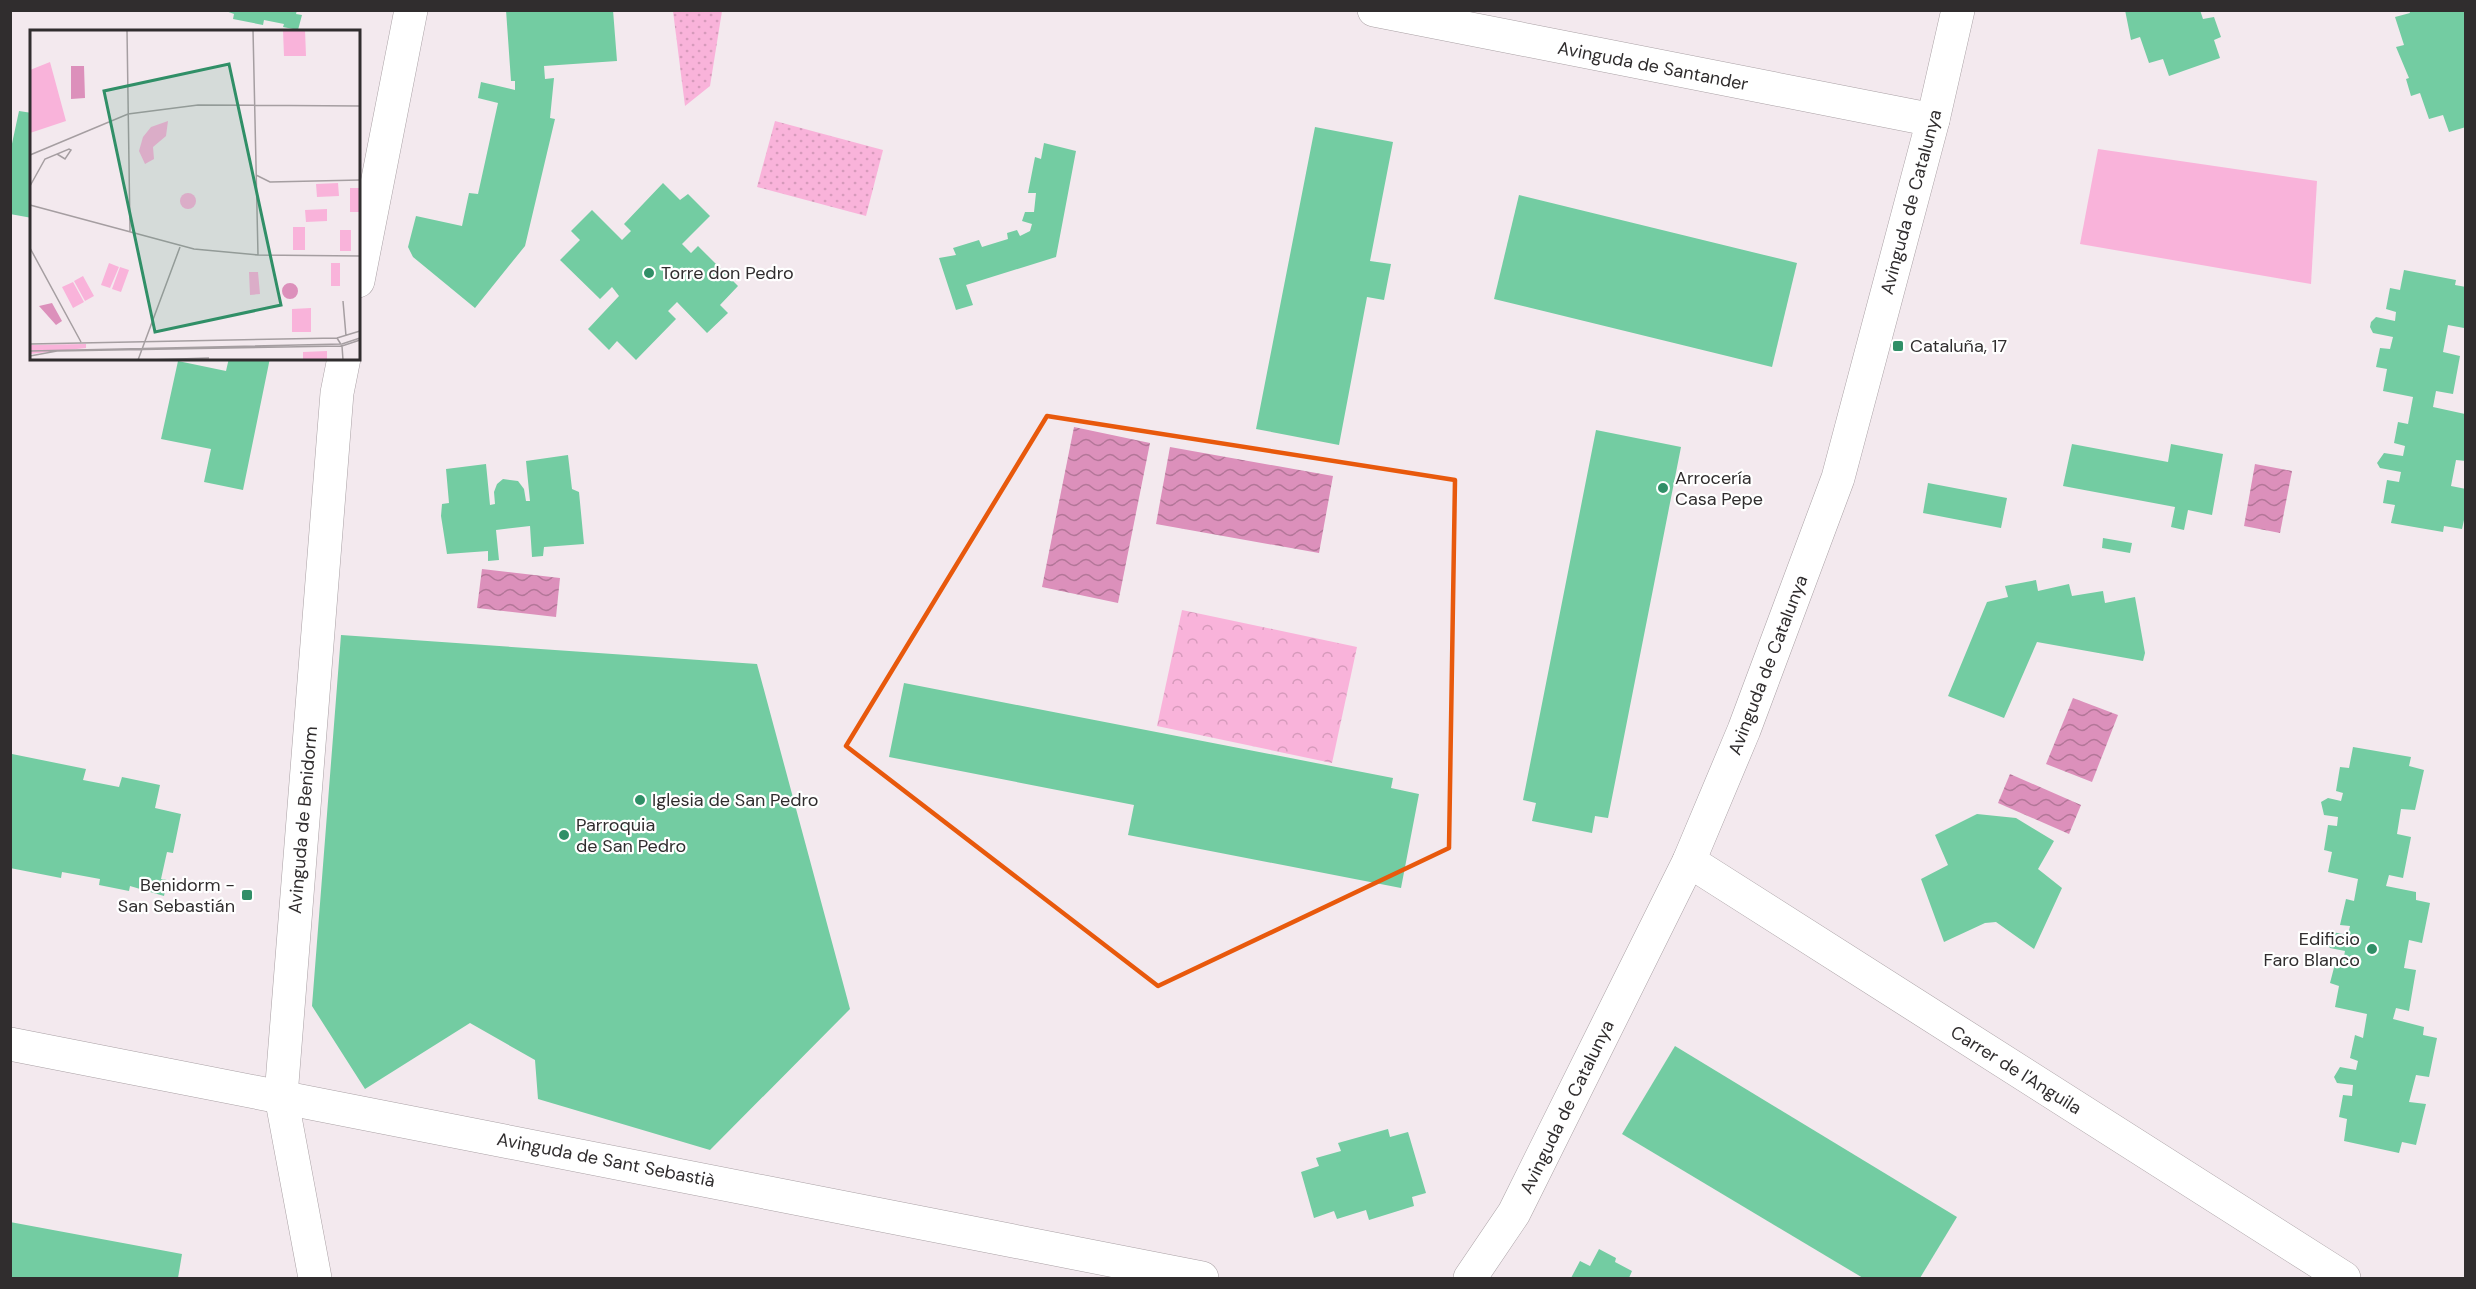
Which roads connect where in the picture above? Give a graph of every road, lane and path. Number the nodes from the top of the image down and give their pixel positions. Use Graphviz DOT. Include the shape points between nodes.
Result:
graph roads {
  1 [pos="411,10"];
  2 [pos="1374,10"];
  3 [pos="1958,10"];
  4 [pos="1933,120"];
  5 [pos="360,271"];
  6 [pos="344,360"];
  7 [pos="1689,861"];
  8 [pos="10,1044"];
  9 [pos="281,1096"];
  10 [pos="315,1278"];
  11 [pos="1202,1278"];
  12 [pos="1470,1278"];
  13 [pos="2344,1278"];
  1 -- 5 [label="street"];
  2 -- 4 [label="street, Avinguda de Santander"];
  3 -- 4 [label="street, Avinguda de Catalunya"];
  4 -- 7 [label="street, Avinguda de Catalunya" via="1839,478 1744,730"];
  6 -- 9 [label="street, Avinguda de Benidorm" via="337,393"];
  7 -- 12 [label="street, Avinguda de Catalunya" via="1514,1213"];
  7 -- 13 [label="street, Carrer de l'Anguila"];
  8 -- 9 [label="street, Avinguda de Sant Sebastià"];
  9 -- 10 [label="street, Avinguda de Benidorm"];
  9 -- 11 [label="street, Avinguda de Sant Sebastià"];
}
